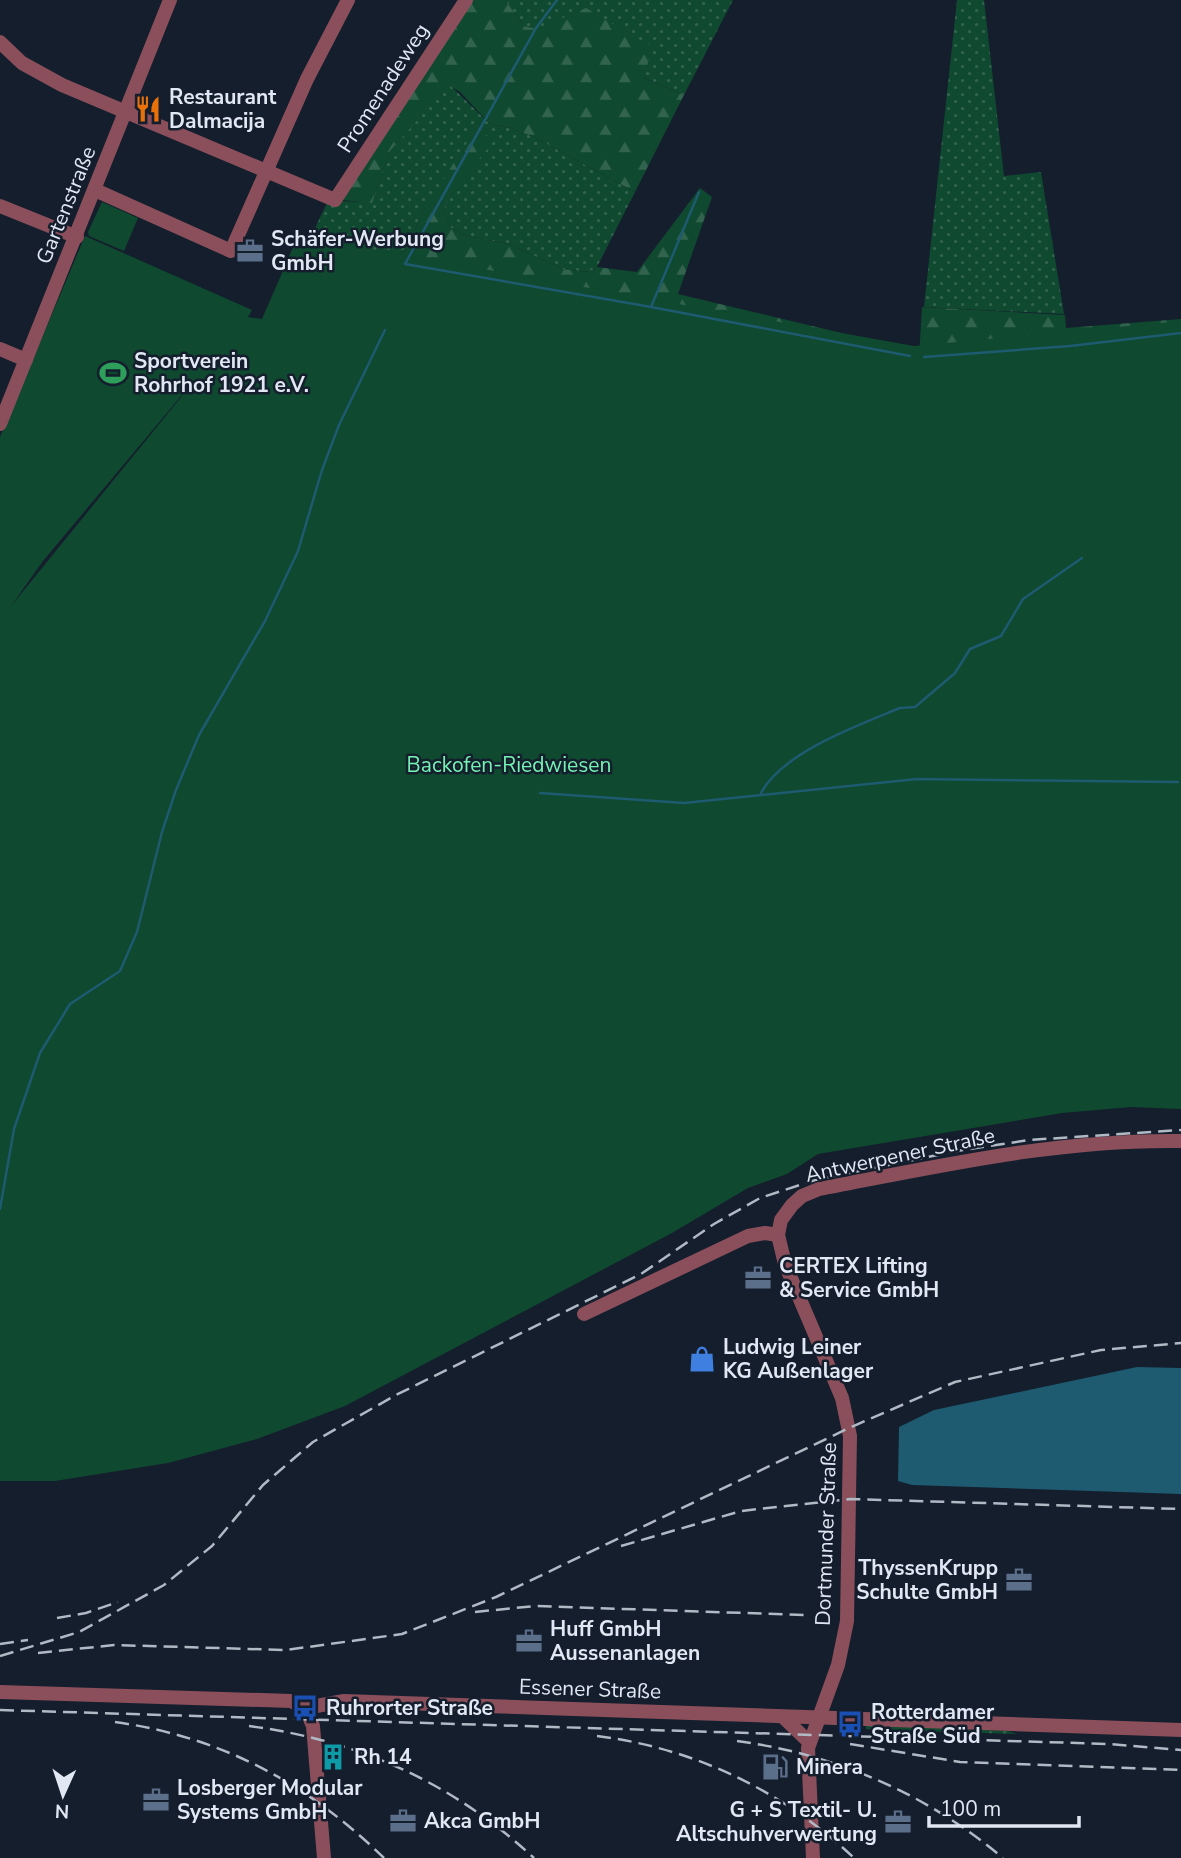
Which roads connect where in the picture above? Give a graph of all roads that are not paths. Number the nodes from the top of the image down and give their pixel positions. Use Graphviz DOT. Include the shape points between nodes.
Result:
graph roads {
  1 [pos="170,0"];
  2 [pos="348,0"];
  3 [pos="466,0"];
  4 [pos="0,42"];
  5 [pos="125,110"];
  6 [pos="265,170"];
  7 [pos="96,190"];
  8 [pos="0,206"];
  9 [pos="77,237"];
  10 [pos="0,349"];
  11 [pos="26,360"];
  12 [pos="0,425"];
  13 [pos="1181,1140"];
  14 [pos="778,1235"];
  15 [pos="584,1314"];
  16 [pos="0,1692"];
  17 [pos="305,1708"];
  18 [pos="783,1717"];
  19 [pos="817,1718"];
  20 [pos="1181,1730"];
  21 [pos="809,1741"];
  22 [pos="324,1858"];
  23 [pos="813,1858"];
  1 -- 5 [label="street, Gartenstraße"];
  2 -- 6 [label="street"];
  3 -- 6 [label="street, Promenadeweg" via="335,200"];
  4 -- 5 [label="street" via="22,63 62,85"];
  5 -- 6 [label="street"];
  5 -- 7 [label="street, Gartenstraße"];
  6 -- 7 [label="street" via="231,250"];
  7 -- 9 [label="street, Gartenstraße"];
  8 -- 9 [label="street"];
  9 -- 11 [label="street, Gartenstraße"];
  10 -- 11 [label="street"];
  11 -- 12 [label="street, Gartenstraße"];
  13 -- 14 [label="street, Antwerpener Straße" via="1062,1147 820,1189 792,1205"];
  14 -- 15 [label="street" via="748,1236"];
  14 -- 19 [label="street, Dortmunder Straße" via="785,1264 842,1398 850,1436 847,1621 838,1665"];
  16 -- 17 [label="street, Essener Straße" via="291,1701"];
  17 -- 18 [label="street, Essener Straße" via="344,1701"];
  17 -- 22 [label="street" via="313,1726"];
  18 -- 19 [label="street, Essener Straße"];
  18 -- 21 [label="street"];
  19 -- 20 [label="street, Essener Straße"];
  19 -- 21 [label="street, Dortmunder Straße"];
  21 -- 23 [label="street, Dortmunder Straße"];
}
